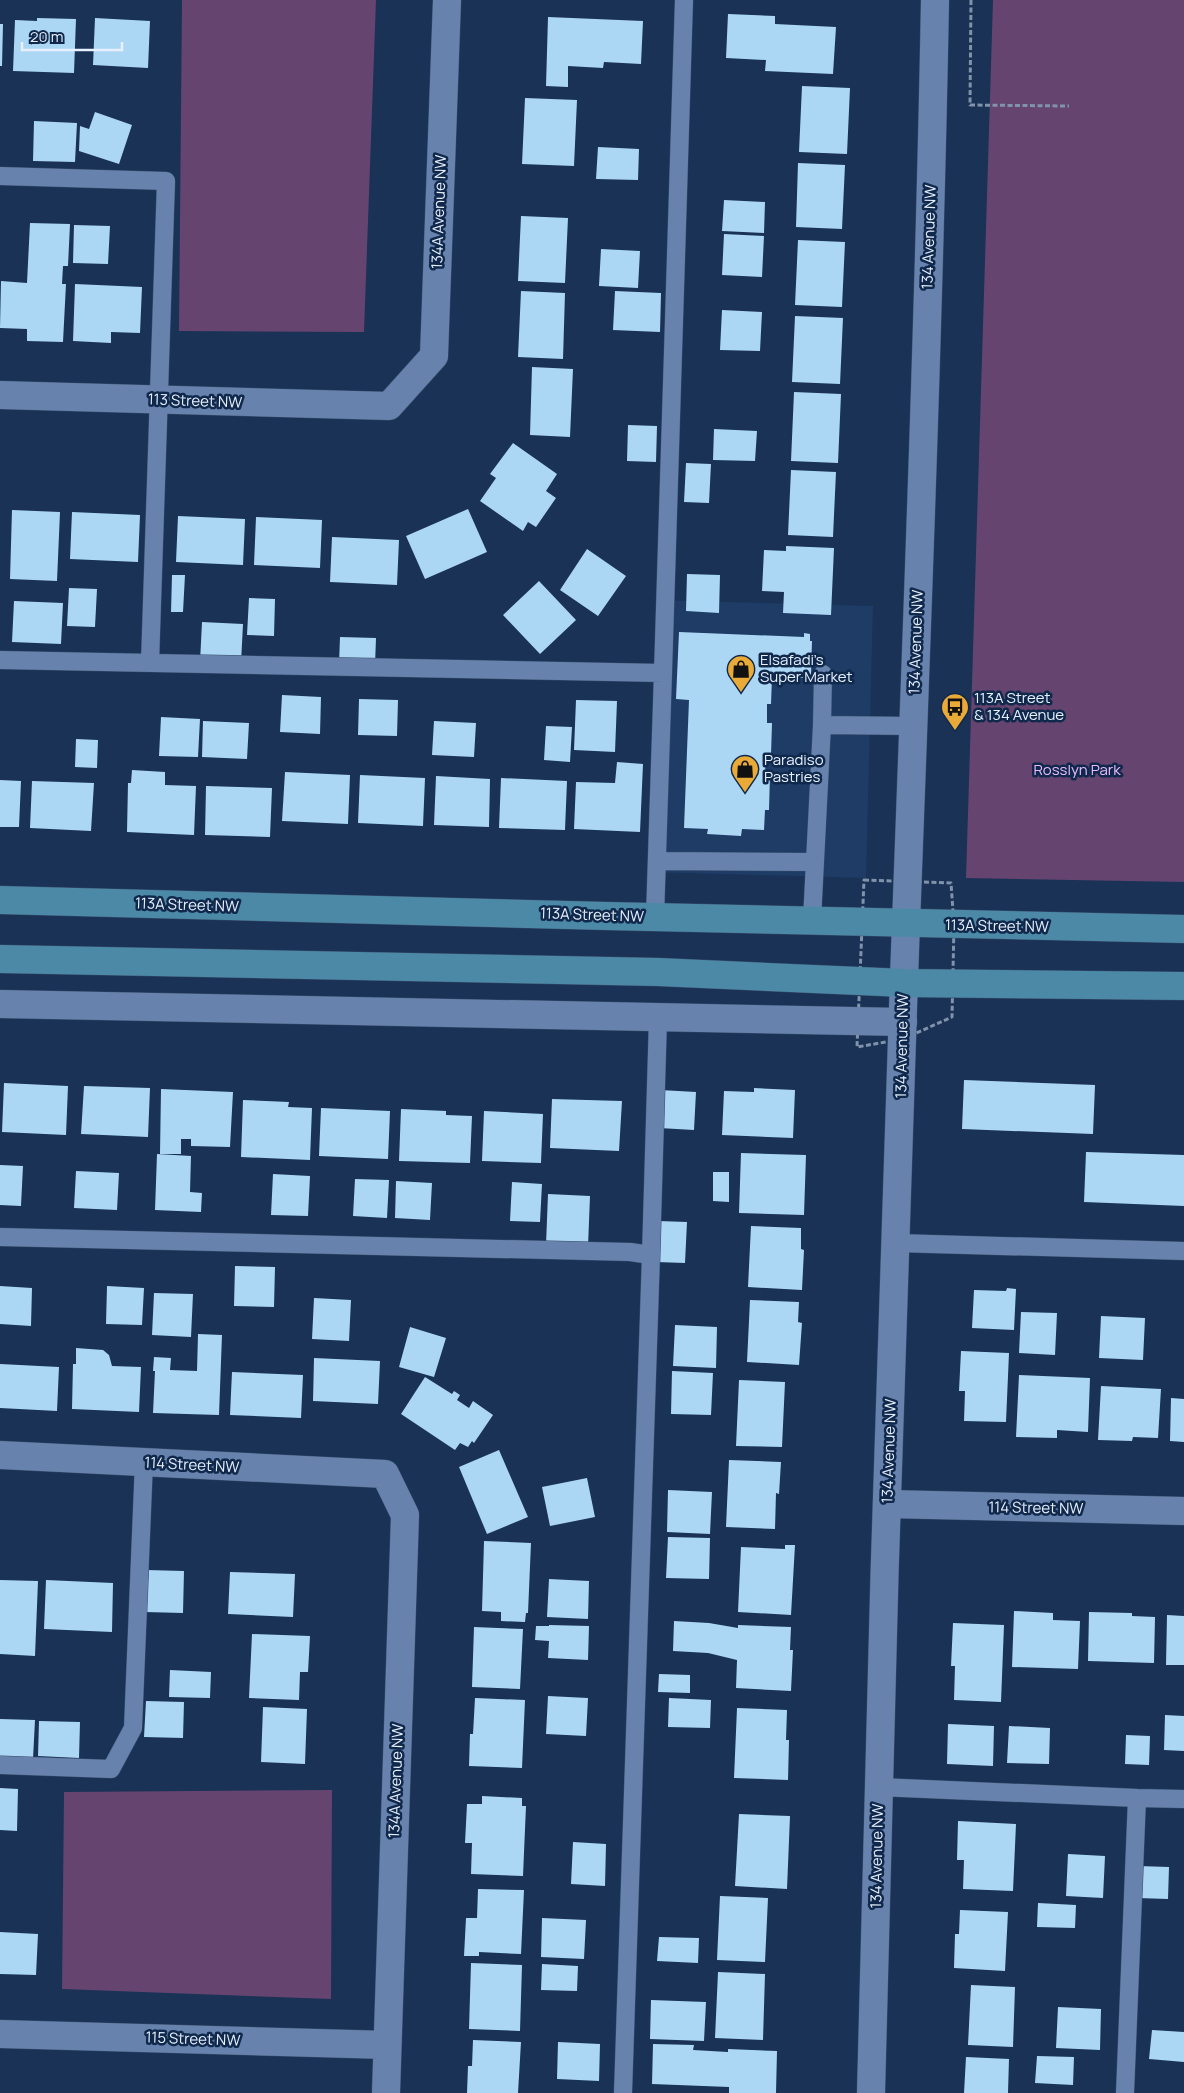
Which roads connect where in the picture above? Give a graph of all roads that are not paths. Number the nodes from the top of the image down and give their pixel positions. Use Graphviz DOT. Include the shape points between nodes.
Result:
graph roads {
  1 [pos="447,0"];
  2 [pos="684,0"];
  3 [pos="935,0"];
  4 [pos="0,176"];
  5 [pos="0,395"];
  6 [pos="158,400"];
  7 [pos="390,406"];
  8 [pos="0,660"];
  9 [pos="150,663"];
  10 [pos="663,673"];
  11 [pos="823,674"];
  12 [pos="822,725"];
  13 [pos="914,726"];
  14 [pos="657,861"];
  15 [pos="815,862"];
  16 [pos="0,900"];
  17 [pos="655,917"];
  18 [pos="812,920"];
  19 [pos="906,924"];
  20 [pos="1184,929"];
  21 [pos="0,959"];
  22 [pos="904,982"];
  23 [pos="1184,986"];
  24 [pos="0,1004"];
  25 [pos="658,1018"];
  26 [pos="903,1022"];
  27 [pos="0,1237"];
  28 [pos="896,1243"];
  29 [pos="1184,1251"];
  30 [pos="651,1255"];
  31 [pos="0,1455"];
  32 [pos="144,1462"];
  33 [pos="385,1474"];
  34 [pos="887,1504"];
  35 [pos="1184,1511"];
  36 [pos="0,1765"];
  37 [pos="879,1787"];
  38 [pos="1137,1798"];
  39 [pos="1184,1798"];
  40 [pos="0,2034"];
  41 [pos="387,2045"];
  42 [pos="386,2093"];
  43 [pos="623,2093"];
  44 [pos="871,2093"];
  45 [pos="1125,2093"];
  1 -- 7 [label="street, 134A Avenue NW" via="434,356"];
  2 -- 10 [label="lane"];
  3 -- 13 [label="street, 134 Avenue NW"];
  4 -- 6 [label="lane" via="166,181"];
  5 -- 6 [label="street, 113 Street NW"];
  6 -- 7 [label="street, 113 Street NW"];
  6 -- 9 [label="lane"];
  8 -- 9 [label="lane"];
  9 -- 10 [label="lane"];
  10 -- 14 [label="lane"];
  11 -- 12 [label="lane"];
  12 -- 13 [label="lane"];
  12 -- 15 [label="lane"];
  13 -- 19 [label="street, 134 Avenue NW"];
  14 -- 15 [label="lane"];
  14 -- 17 [label="lane"];
  15 -- 18 [label="lane"];
  16 -- 17 [label="main road, 113A Street NW"];
  17 -- 18 [label="main road, 113A Street NW"];
  18 -- 19 [label="main road, 113A Street NW"];
  19 -- 20 [label="main road, 113A Street NW"];
  19 -- 22 [label="street, 134 Avenue NW"];
  21 -- 22 [label="main road" via="658,972"];
  22 -- 23 [label="main road"];
  22 -- 26 [label="street, 134 Avenue NW"];
  24 -- 25 [label="street"];
  25 -- 26 [label="street"];
  25 -- 30 [label="lane"];
  26 -- 28 [label="street, 134 Avenue NW"];
  27 -- 30 [label="lane"];
  28 -- 29 [label="lane"];
  28 -- 34 [label="street, 134 Avenue NW"];
  30 -- 43 [label="lane"];
  31 -- 32 [label="street, 114 Street NW"];
  32 -- 33 [label="street, 114 Street NW"];
  32 -- 36 [label="lane" via="133,1728 111,1769"];
  33 -- 41 [label="street, 134A Avenue NW" via="405,1515"];
  34 -- 35 [label="street, 114 Street NW"];
  34 -- 37 [label="street, 134 Avenue NW"];
  37 -- 38 [label="lane"];
  37 -- 44 [label="street, 134 Avenue NW"];
  38 -- 39 [label="lane"];
  38 -- 45 [label="lane"];
  40 -- 41 [label="street, 115 Street NW"];
  41 -- 42 [label="street, 134A Avenue NW"];
}
